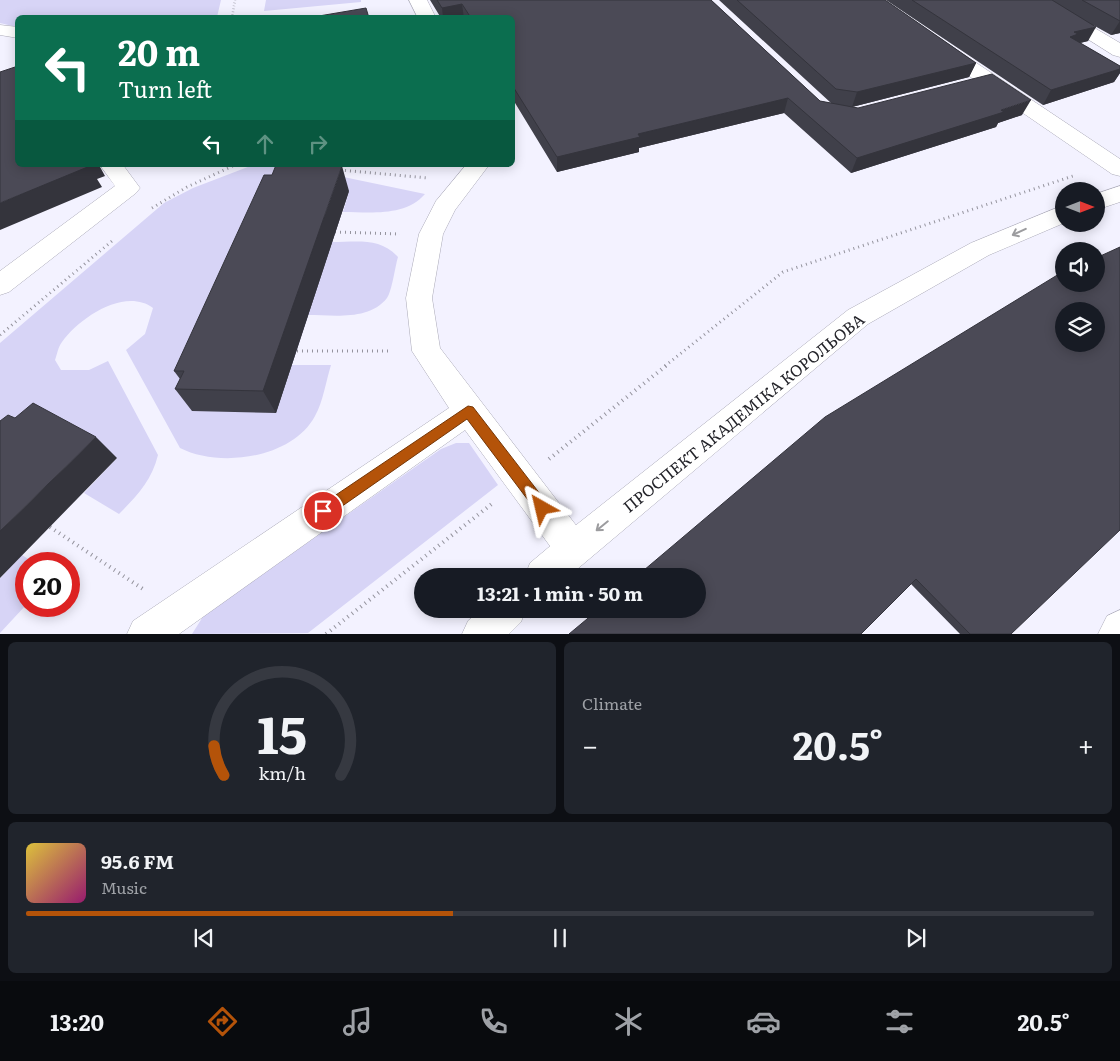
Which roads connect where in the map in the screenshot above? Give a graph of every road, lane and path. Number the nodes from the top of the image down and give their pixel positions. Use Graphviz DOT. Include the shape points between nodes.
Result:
graph roads {
  1 [pos="235,0"];
  2 [pos="418,0"];
  3 [pos="1035,0"];
  4 [pos="232,15"];
  5 [pos="426,15"];
  6 [pos="0,30"];
  7 [pos="15,33"];
  8 [pos="926,37"];
  9 [pos="1120,51"];
  10 [pos="988,80"];
  11 [pos="961,87"];
  12 [pos="1116,166"];
  13 [pos="112,167"];
  14 [pos="232,167"];
  15 [pos="336,170"];
  16 [pos="472,173"];
  17 [pos="1120,194"];
  18 [pos="1105,199"];
  19 [pos="149,210"];
  20 [pos="1055,218"];
  21 [pos="335,232"];
  22 [pos="432,234"];
  23 [pos="119,235"];
  24 [pos="0,284"];
  25 [pos="0,335"];
  26 [pos="296,351"];
  27 [pos="426,351"];
  28 [pos="468,411"];
  29 [pos="522,481"];
  30 [pos="50,527"];
  31 [pos="573,549"];
  32 [pos="552,568"];
  33 [pos="177,612"];
  34 [pos="498,618"];
  35 [pos="1120,630"];
  36 [pos="146,634"];
  37 [pos="326,634"];
  38 [pos="481,634"];
  39 [pos="1117,634"];
  1 -- 4 [label="path"];
  2 -- 5 [label="main road"];
  3 -- 9 [label="main road"];
  6 -- 7 [label="main road"];
  8 -- 10 [label="main road"];
  10 -- 11 [label="main road"];
  10 -- 12 [label="main road"];
  12 -- 29 [label="path" via="783,272"];
  13 -- 24 [label="main road" via="128,188"];
  14 -- 19 [label="path" via="187,187"];
  15 -- 16 [label="path"];
  16 -- 22 [label="main road" via="444,207"];
  17 -- 18 [label="main road"];
  20 -- 31 [label="main road, ПРОСПЕКТ АКАДЕМІКА КОРОЛЬОВА, one-way" via="980,250 858,317"];
  21 -- 22 [label="path"];
  22 -- 27 [label="main road" via="419,298"];
  23 -- 25 [label="path"];
  26 -- 27 [label="path"];
  27 -- 28 [label="main road"];
  28 -- 29 [label="main road"];
  28 -- 33 [label="main road"];
  29 -- 31 [label="main road"];
  29 -- 37 [label="path"];
  30 -- 33 [label="path"];
  31 -- 32 [label="main road, ПРОСПЕКТ АКАДЕМІКА КОРОЛЬОВА"];
  33 -- 36 [label="main road"];
  34 -- 38 [label="main road"];
  35 -- 39 [label="main road"];
}
